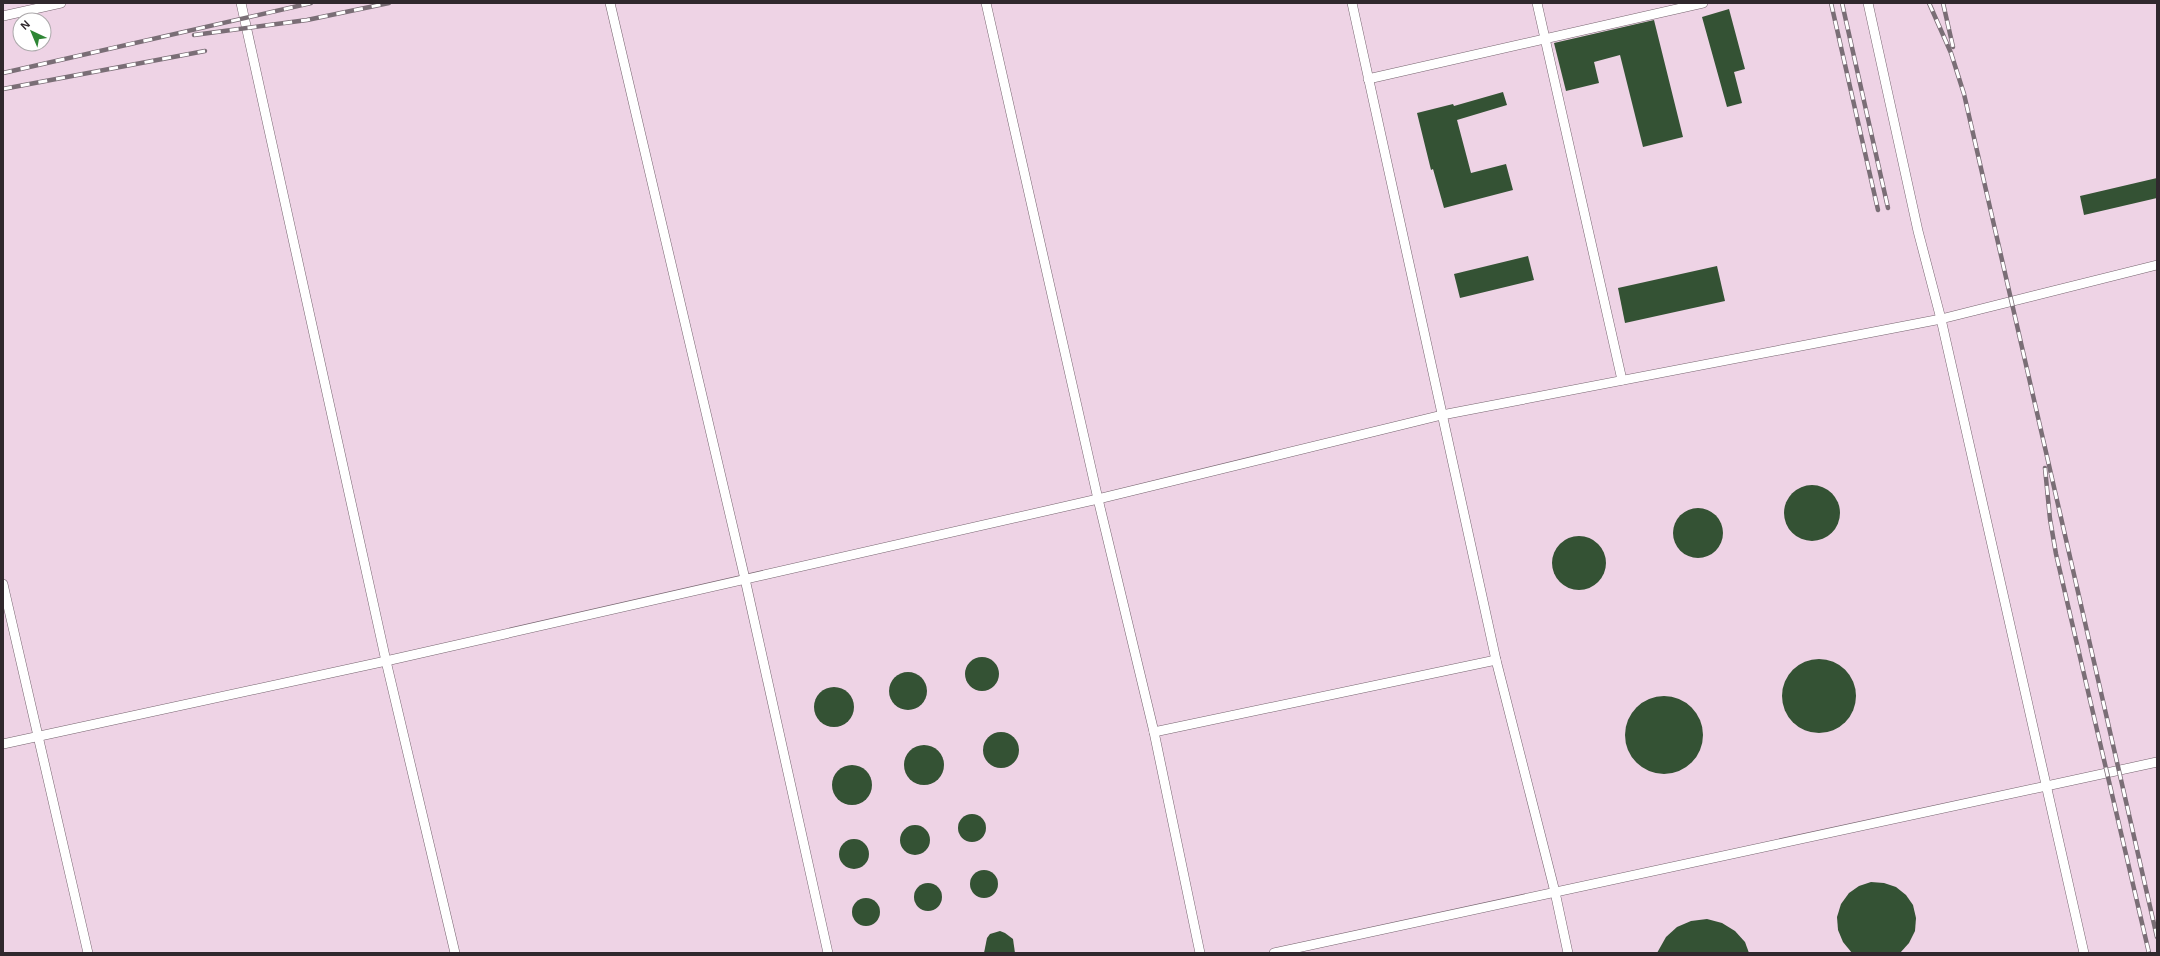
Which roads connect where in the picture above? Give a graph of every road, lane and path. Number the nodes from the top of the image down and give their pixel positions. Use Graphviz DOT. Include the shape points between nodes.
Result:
graph roads {
  1 [pos="62,3"];
  2 [pos="241,3"];
  3 [pos="610,3"];
  4 [pos="986,3"];
  5 [pos="1352,3"];
  6 [pos="1537,3"];
  7 [pos="1703,3"];
  8 [pos="1868,3"];
  9 [pos="3,16"];
  10 [pos="1545,39"];
  11 [pos="1368,79"];
  12 [pos="2157,264"];
  13 [pos="1941,319"];
  14 [pos="1622,380"];
  15 [pos="1442,414"];
  16 [pos="1098,499"];
  17 [pos="745,579"];
  18 [pos="3,584"];
  19 [pos="1496,660"];
  20 [pos="386,661"];
  21 [pos="1154,732"];
  22 [pos="38,736"];
  23 [pos="3,744"];
  24 [pos="2157,762"];
  25 [pos="2047,787"];
  26 [pos="1555,892"];
  27 [pos="88,953"];
  28 [pos="455,953"];
  29 [pos="828,953"];
  30 [pos="1200,953"];
  31 [pos="1274,953"];
  32 [pos="1568,953"];
  33 [pos="2084,953"];
  1 -- 9 [label="lane"];
  2 -- 20 [label="lane"];
  3 -- 17 [label="lane"];
  4 -- 16 [label="lane"];
  5 -- 11 [label="lane"];
  6 -- 10 [label="lane"];
  7 -- 10 [label="lane"];
  8 -- 13 [label="lane" via="1918,231"];
  10 -- 11 [label="lane"];
  10 -- 14 [label="lane"];
  11 -- 15 [label="lane"];
  12 -- 13 [label="lane"];
  13 -- 14 [label="lane"];
  13 -- 25 [label="lane"];
  14 -- 15 [label="lane"];
  15 -- 16 [label="lane"];
  15 -- 19 [label="lane"];
  16 -- 17 [label="lane"];
  16 -- 21 [label="lane"];
  17 -- 20 [label="lane"];
  17 -- 29 [label="lane"];
  18 -- 22 [label="lane"];
  19 -- 21 [label="lane"];
  19 -- 26 [label="lane"];
  20 -- 22 [label="lane"];
  20 -- 28 [label="lane"];
  21 -- 30 [label="lane"];
  22 -- 23 [label="lane"];
  22 -- 27 [label="lane"];
  24 -- 25 [label="lane"];
  25 -- 26 [label="lane"];
  25 -- 33 [label="lane"];
  26 -- 31 [label="lane"];
  26 -- 32 [label="lane"];
}
